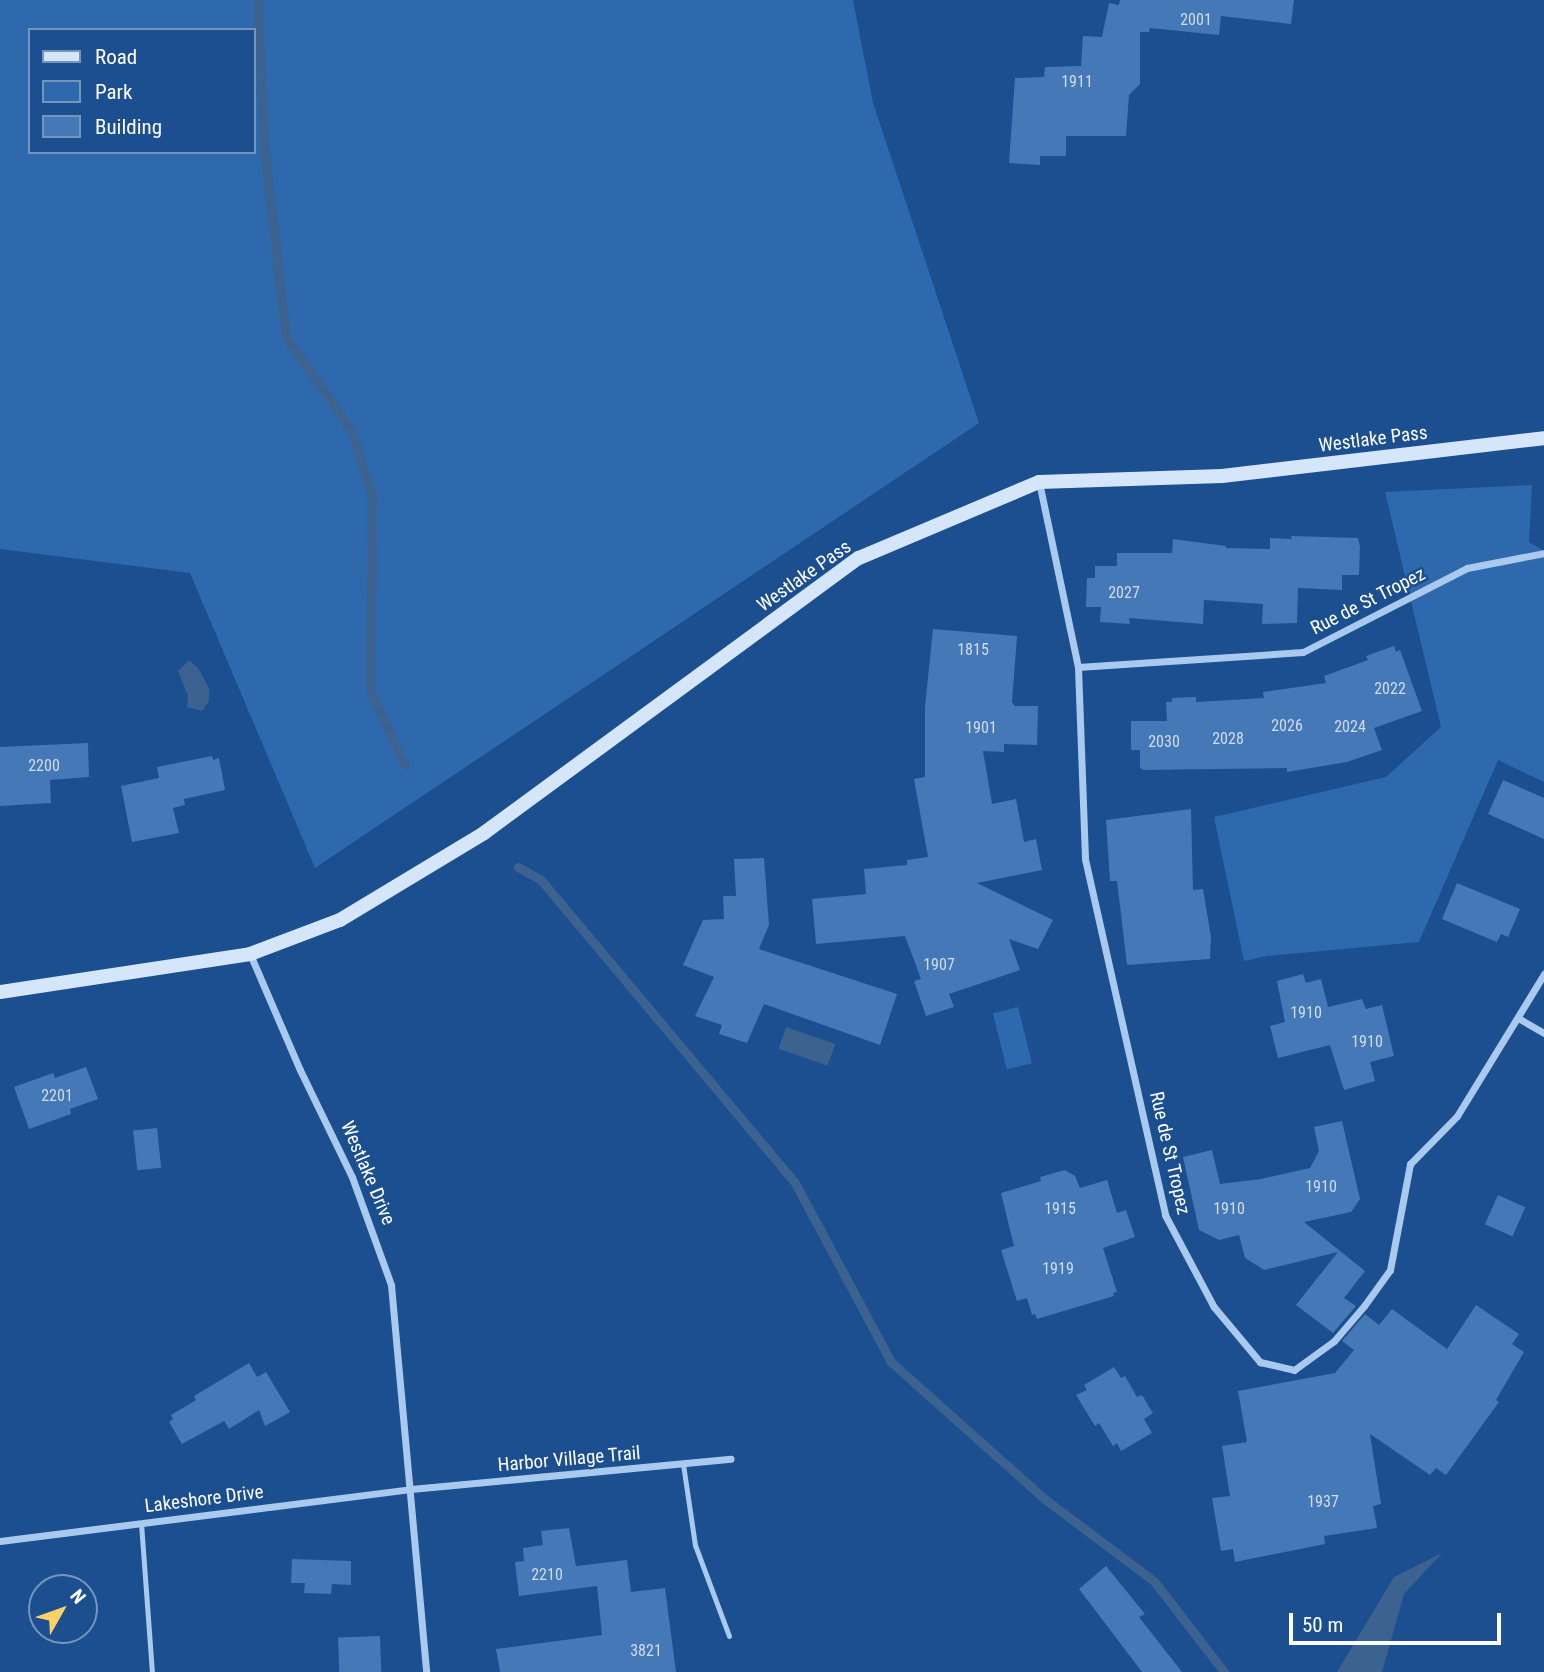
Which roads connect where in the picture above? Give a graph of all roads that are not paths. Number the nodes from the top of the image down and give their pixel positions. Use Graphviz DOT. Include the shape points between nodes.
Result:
graph roads {
  1 [pos="1544,438"];
  2 [pos="1038,482"];
  3 [pos="1544,554"];
  4 [pos="1078,667"];
  5 [pos="250,954"];
  6 [pos="1544,974"];
  7 [pos="0,992"];
  8 [pos="1518,1018"];
  9 [pos="1544,1033"];
  10 [pos="731,1459"];
  11 [pos="683,1464"];
  12 [pos="411,1489"];
  13 [pos="141,1523"];
  14 [pos="0,1541"];
  15 [pos="729,1636"];
  16 [pos="152,1672"];
  17 [pos="426,1672"];
  1 -- 2 [label="street, Westlake Pass" via="1222,476"];
  2 -- 4 [label="street, Rue de St Tropez"];
  2 -- 5 [label="street, Westlake Pass" via="859,558 484,833 340,920"];
  3 -- 4 [label="street, Rue de St Tropez" via="1467,568 1303,652"];
  4 -- 8 [label="street, Rue de St Tropez" via="1085,859 1165,1215 1214,1307 1260,1362 1294,1370 1334,1341 1364,1306 1390,1270 1410,1164 1457,1116"];
  5 -- 7 [label="street"];
  5 -- 12 [label="street, Westlake Drive" via="352,1177 391,1285"];
  6 -- 8 [label="street, Rue de St Tropez"];
  8 -- 9 [label="street"];
  10 -- 11 [label="street, Harbor Village Trail"];
  11 -- 12 [label="street, Harbor Village Trail"];
  11 -- 15 [label="lane" via="695,1545"];
  12 -- 13 [label="street, Lakeshore Drive"];
  12 -- 17 [label="street, Westlake Drive"];
  13 -- 14 [label="street, Lakeshore Drive"];
  13 -- 16 [label="lane"];
}
